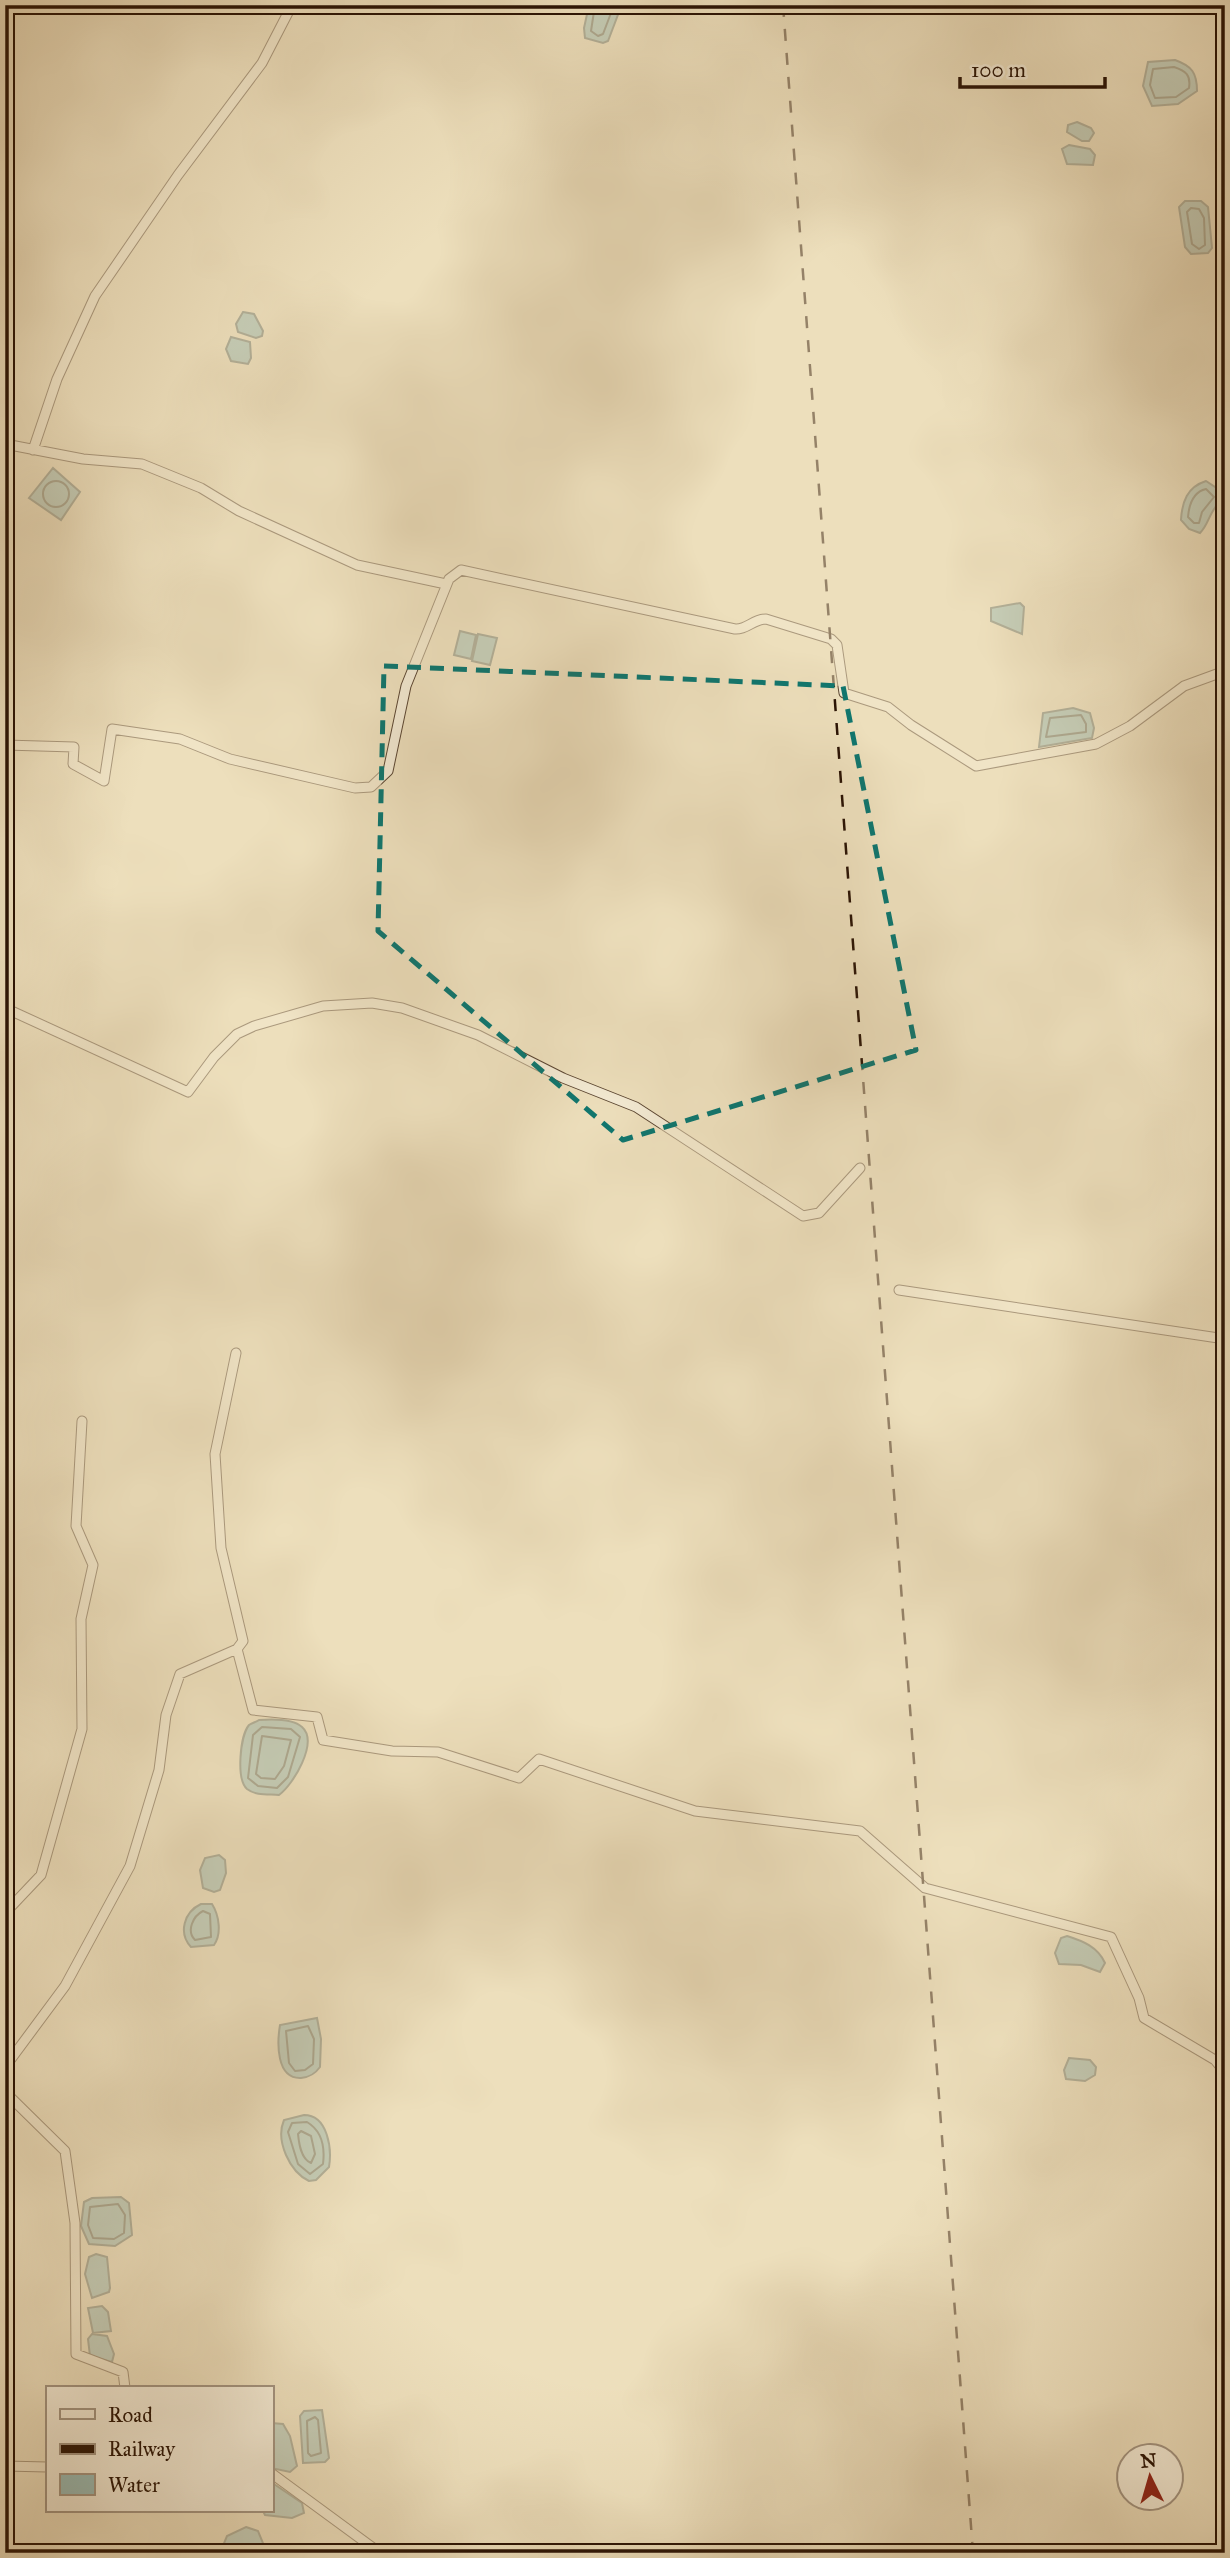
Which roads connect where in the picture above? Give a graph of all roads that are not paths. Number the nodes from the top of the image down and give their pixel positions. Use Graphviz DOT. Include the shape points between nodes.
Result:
graph roads {
  1 [pos="292,5"];
  2 [pos="5,444"];
  3 [pos="33,450"];
  4 [pos="446,584"];
  5 [pos="1225,671"];
  6 [pos="5,745"];
  7 [pos="5,1008"];
  8 [pos="860,1168"];
  9 [pos="899,1290"];
  10 [pos="1225,1339"];
  11 [pos="236,1353"];
  12 [pos="82,1422"];
  13 [pos="237,1649"];
  14 [pos="5,1913"];
  15 [pos="5,2067"];
  16 [pos="1225,2072"];
  17 [pos="5,2092"];
  18 [pos="125,2386"];
  19 [pos="5,2466"];
  20 [pos="46,2467"];
  21 [pos="273,2474"];
  22 [pos="380,2553"];
  1 -- 3 [label="street" via="262,63 95,296 57,379"];
  2 -- 3 [label="street"];
  3 -- 4 [label="street" via="142,464 357,565"];
  4 -- 5 [label="street" via="457,572 474,571 735,629 766,619 814,633 837,645 844,692 888,707 976,766 1096,744 1130,726 1184,685"];
  4 -- 6 [label="street" via="406,686 388,771 371,788 251,764 180,739 112,729 104,781 74,764 74,747"];
  7 -- 8 [label="street" via="188,1091 229,1042 254,1026 323,1006 372,1003 402,1008 478,1035 563,1079 636,1107 803,1216 819,1213"];
  9 -- 10 [label="street"];
  11 -- 13 [label="street" via="215,1454 221,1548 242,1625 243,1641"];
  12 -- 14 [label="street" via="76,1526 93,1565 81,1619 82,1729 41,1875"];
  13 -- 15 [label="street" via="180,1674 166,1715 159,1770 130,1866 65,1986"];
  13 -- 16 [label="street" via="253,1710 317,1717 323,1740 392,1751 438,1752 519,1777 539,1759 695,1811 860,1831 925,1888 1111,1937 1144,2018 1215,2060"];
  17 -- 18 [label="street" via="65,2151 75,2222 76,2354 123,2372"];
  19 -- 20 [label="street"];
  21 -- 22 [label="street"];
}
